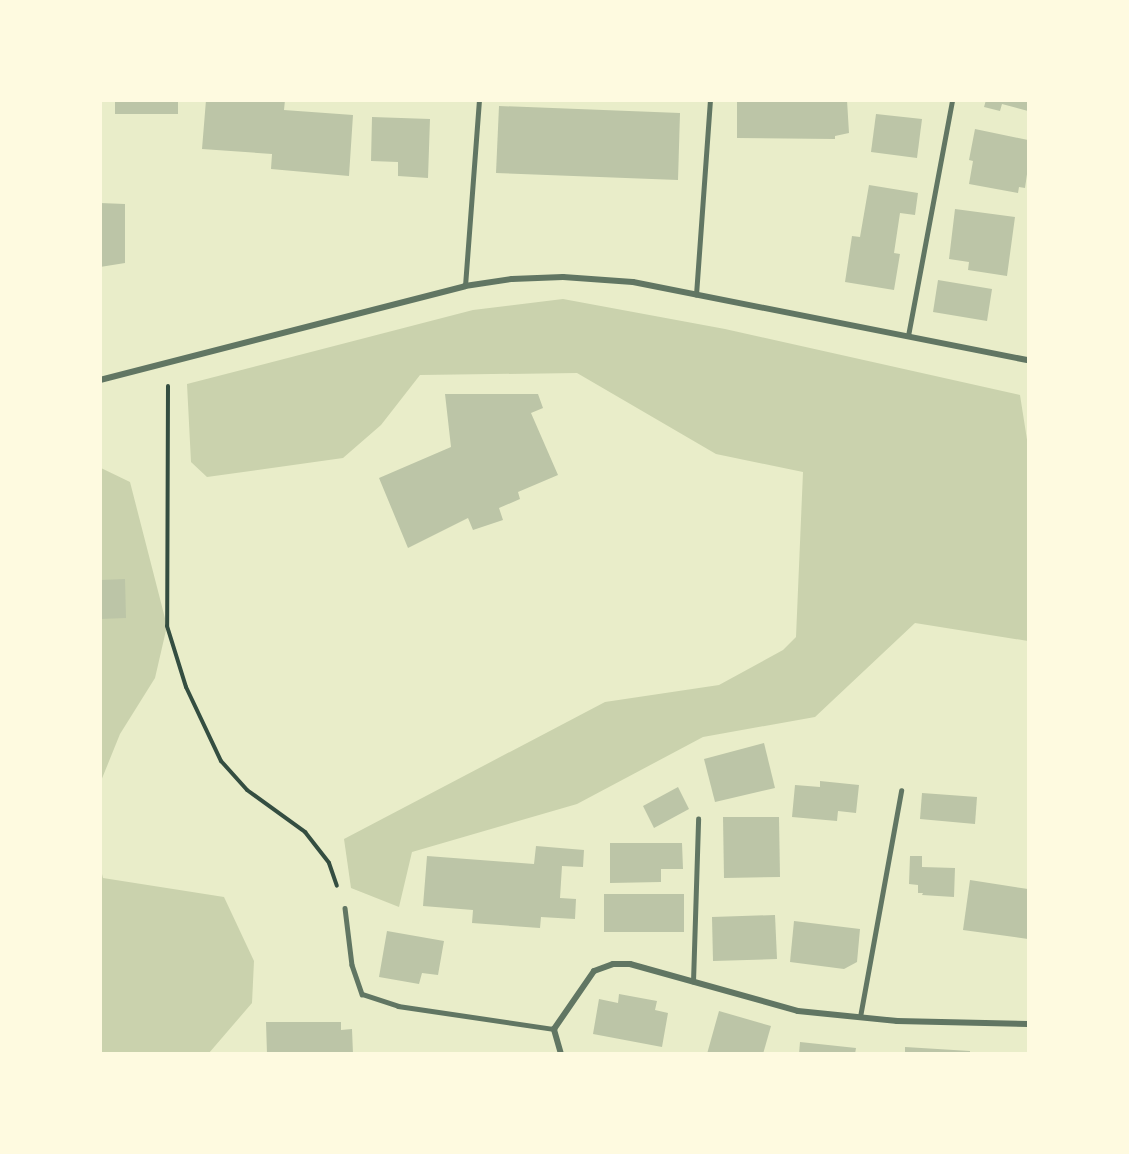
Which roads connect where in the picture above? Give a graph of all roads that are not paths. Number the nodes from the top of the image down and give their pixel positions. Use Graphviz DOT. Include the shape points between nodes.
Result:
graph roads {
  1 [pos="479,100"];
  2 [pos="710,100"];
  3 [pos="952,100"];
  4 [pos="465,286"];
  5 [pos="696,295"];
  6 [pos="908,336"];
  7 [pos="1029,360"];
  8 [pos="100,380"];
  9 [pos="901,791"];
  10 [pos="698,819"];
  11 [pos="345,908"];
  12 [pos="693,982"];
  13 [pos="860,1017"];
  14 [pos="1029,1024"];
  15 [pos="554,1029"];
  16 [pos="561,1053"];
  1 -- 4 [label="lane"];
  2 -- 5 [label="lane"];
  3 -- 6 [label="lane"];
  4 -- 5 [label="street" via="563,277 633,282"];
  4 -- 8 [label="street"];
  5 -- 6 [label="street"];
  6 -- 7 [label="street"];
  9 -- 13 [label="lane"];
  10 -- 12 [label="lane"];
  11 -- 15 [label="lane" via="352,965 362,994 398,1006"];
  12 -- 13 [label="street" via="798,1011"];
  12 -- 15 [label="street" via="630,964 613,964 594,971"];
  13 -- 14 [label="street"];
  15 -- 16 [label="street"];
}
